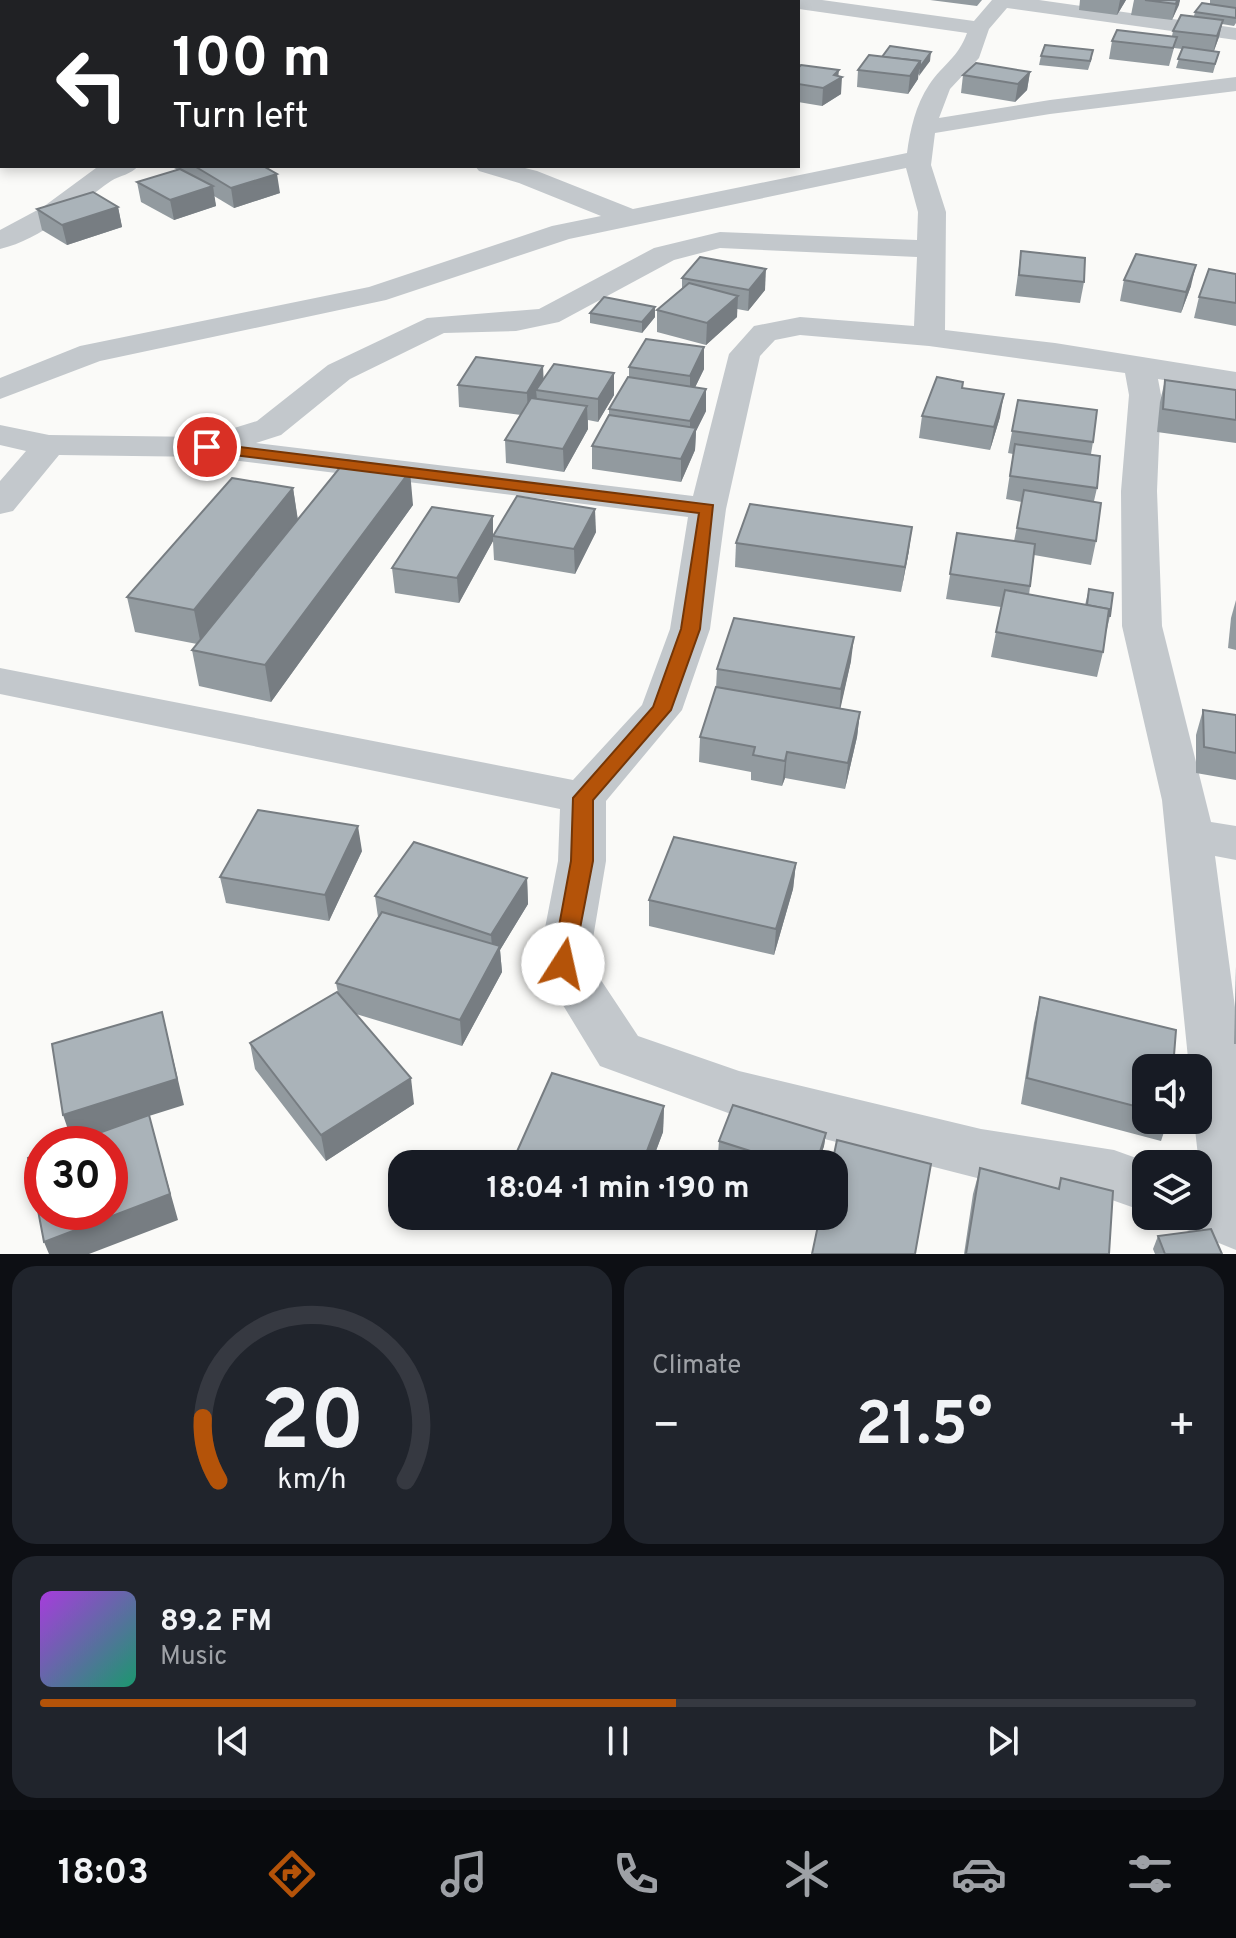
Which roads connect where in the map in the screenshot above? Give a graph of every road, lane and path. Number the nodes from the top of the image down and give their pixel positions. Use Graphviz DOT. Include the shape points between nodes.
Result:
graph roads {
  1 [pos="800,2"];
  2 [pos="995,10"];
  3 [pos="1236,34"];
  4 [pos="1236,84"];
  5 [pos="921,143"];
  6 [pos="119,168"];
  7 [pos="495,168"];
  8 [pos="628,217"];
  9 [pos="0,241"];
  10 [pos="931,249"];
  11 [pos="376,294"];
  12 [pos="438,324"];
  13 [pos="929,337"];
  14 [pos="1139,365"];
  15 [pos="1236,382"];
  16 [pos="0,389"];
  17 [pos="0,435"];
  18 [pos="49,445"];
  19 [pos="207,447"];
  20 [pos="0,503"];
  21 [pos="708,509"];
  22 [pos="0,681"];
  23 [pos="583,798"];
  24 [pos="1188,834"];
  25 [pos="1236,843"];
  26 [pos="1132,1182"];
  27 [pos="1223,1218"];
  1 -- 2 [label="street"];
  2 -- 3 [label="street"];
  2 -- 5 [label="street" via="971,53 939,87"];
  4 -- 5 [label="street" via="1050,107"];
  5 -- 8 [label="street"];
  5 -- 10 [label="street" via="932,212"];
  6 -- 9 [label="street"];
  7 -- 8 [label="street"];
  8 -- 11 [label="street" via="562,232"];
  10 -- 12 [label="street" via="720,240 664,254 548,316"];
  10 -- 13 [label="street"];
  11 -- 12 [label="street"];
  11 -- 16 [label="street" via="91,353"];
  12 -- 19 [label="street" via="339,372 269,428"];
  13 -- 14 [label="street"];
  13 -- 21 [label="street" via="800,326 765,333 745,354"];
  14 -- 15 [label="street"];
  14 -- 24 [label="street" via="1145,395 1139,491 1142,626 1185,800"];
  17 -- 18 [label="street"];
  18 -- 19 [label="street"];
  18 -- 20 [label="street"];
  19 -- 21 [label="street"];
  21 -- 23 [label="street" via="690,629 661,710"];
  22 -- 23 [label="street"];
  23 -- 26 [label="street" via="582,861 563,964 619,1051 739,1094 981,1154"];
  24 -- 25 [label="street"];
  24 -- 27 [label="street"];
}
